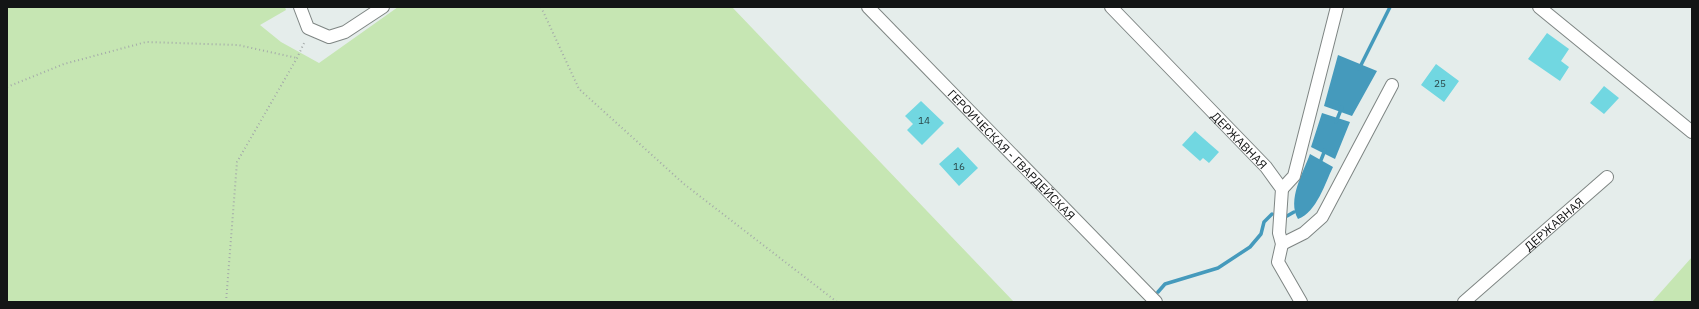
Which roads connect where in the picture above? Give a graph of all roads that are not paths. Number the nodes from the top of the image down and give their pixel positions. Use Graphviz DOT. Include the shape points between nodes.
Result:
graph roads {
  1 [pos="300,7"];
  2 [pos="383,7"];
  3 [pos="868,7"];
  4 [pos="1111,7"];
  5 [pos="1337,7"];
  6 [pos="1539,7"];
  7 [pos="1392,85"];
  8 [pos="1692,132"];
  9 [pos="1607,177"];
  10 [pos="1282,189"];
  11 [pos="1282,244"];
  12 [pos="1156,302"];
  13 [pos="1301,302"];
  14 [pos="1464,302"];
  1 -- 2 [label="street" via="308,28 328,37 345,32"];
  3 -- 12 [label="street, ГЕРОИЧЕСКАЯ - ГВАРДЕЙСКАЯ"];
  4 -- 10 [label="street, ДЕРЖАВНАЯ" via="1266,168"];
  5 -- 10 [label="street" via="1294,176"];
  6 -- 8 [label="street"];
  7 -- 11 [label="street" via="1322,217 1304,233"];
  9 -- 14 [label="street, ДЕРЖАВНАЯ"];
  10 -- 11 [label="street" via="1279,233"];
  11 -- 13 [label="street" via="1278,262"];
}
